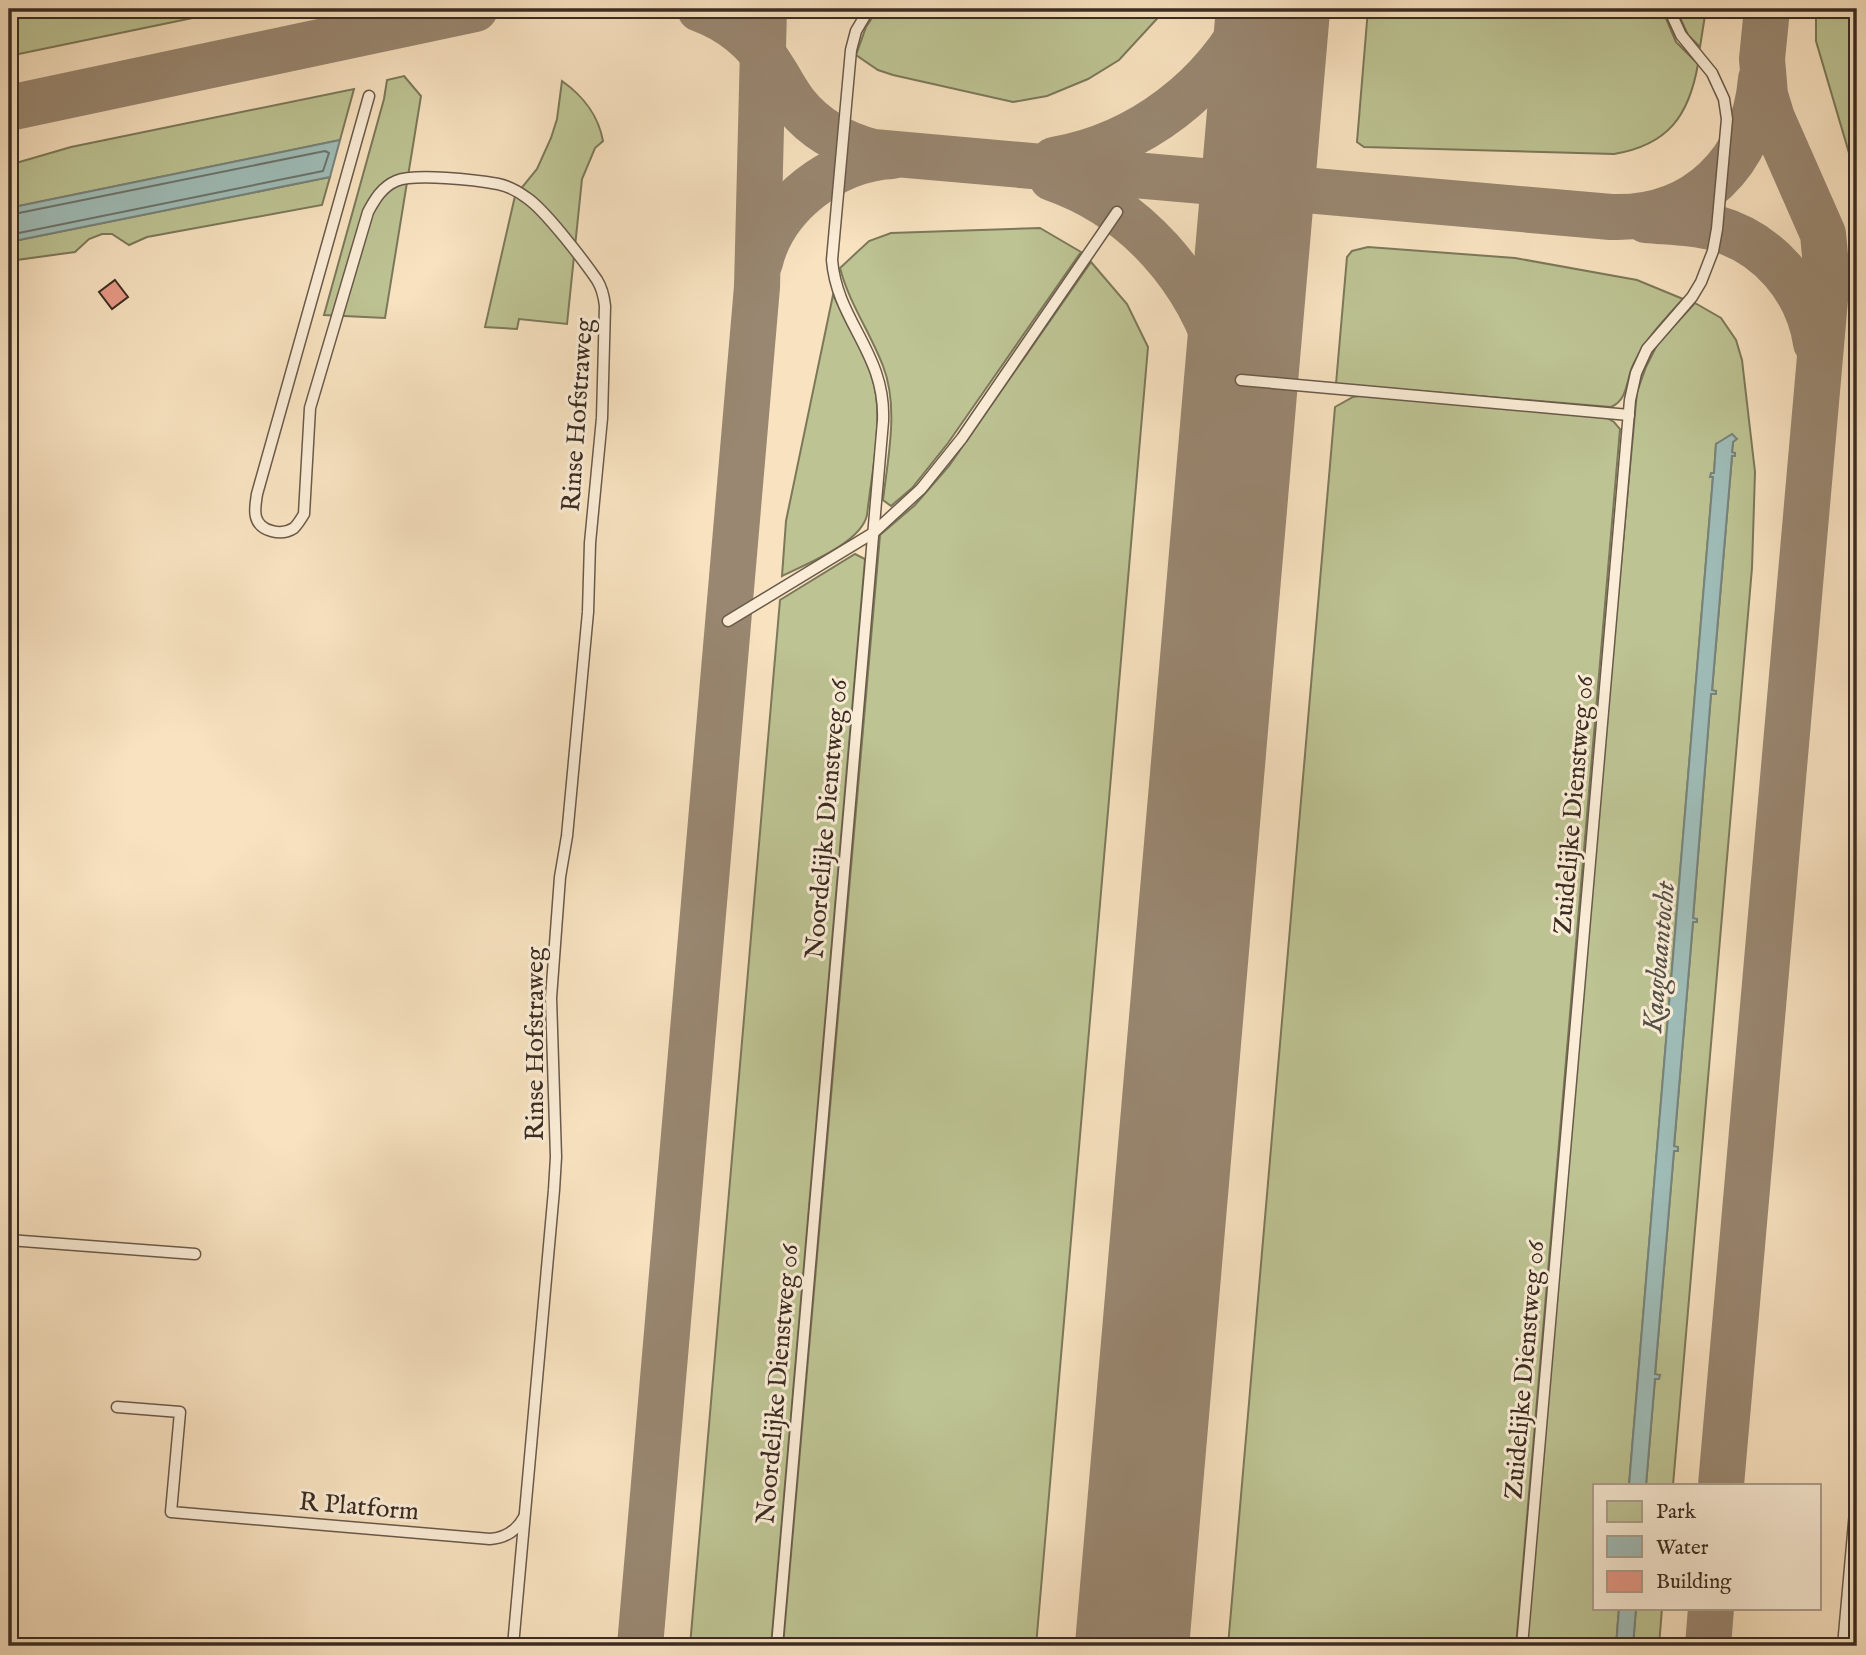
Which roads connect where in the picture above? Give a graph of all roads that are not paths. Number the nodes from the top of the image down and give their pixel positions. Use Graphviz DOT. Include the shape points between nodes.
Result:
graph roads {
  1 [pos="869,9"];
  2 [pos="1669,9"];
  3 [pos="369,96"];
  4 [pos="1117,212"];
  5 [pos="1241,380"];
  6 [pos="1629,415"];
  7 [pos="873,533"];
  8 [pos="728,621"];
  9 [pos="9,1240"];
  10 [pos="195,1254"];
  11 [pos="117,1407"];
  12 [pos="1857,1489"];
  13 [pos="526,1506"];
  14 [pos="513,1646"];
  15 [pos="777,1646"];
  16 [pos="1522,1646"];
  17 [pos="1843,1646"];
  1 -- 7 [label="lane, Noordelijke Dienstweg 06" via="851,50 832,260 838,292 875,365 883,394"];
  2 -- 6 [label="lane, Zuidelijke Dienstweg 06" via="1676,28 1712,73 1724,99 1727,119 1717,229 1697,289 1642,358"];
  3 -- 13 [label="lane, Rinse Hofstraweg" via="257,494 255,514 262,526 288,531 304,514 310,408 368,212 386,187 420,177 514,190 534,203 590,271 606,306 588,612 551,998 556,1157"];
  4 -- 7 [label="lane" via="942,465"];
  5 -- 6 [label="lane"];
  6 -- 16 [label="lane, Zuidelijke Dienstweg 06"];
  7 -- 8 [label="lane"];
  7 -- 15 [label="lane, Noordelijke Dienstweg 06"];
  9 -- 10 [label="lane"];
  11 -- 13 [label="lane, R Platform" via="180,1412 171,1511 490,1539 514,1530"];
  12 -- 17 [label="lane"];
  13 -- 14 [label="lane, Rinse Hofstraweg"];
}
